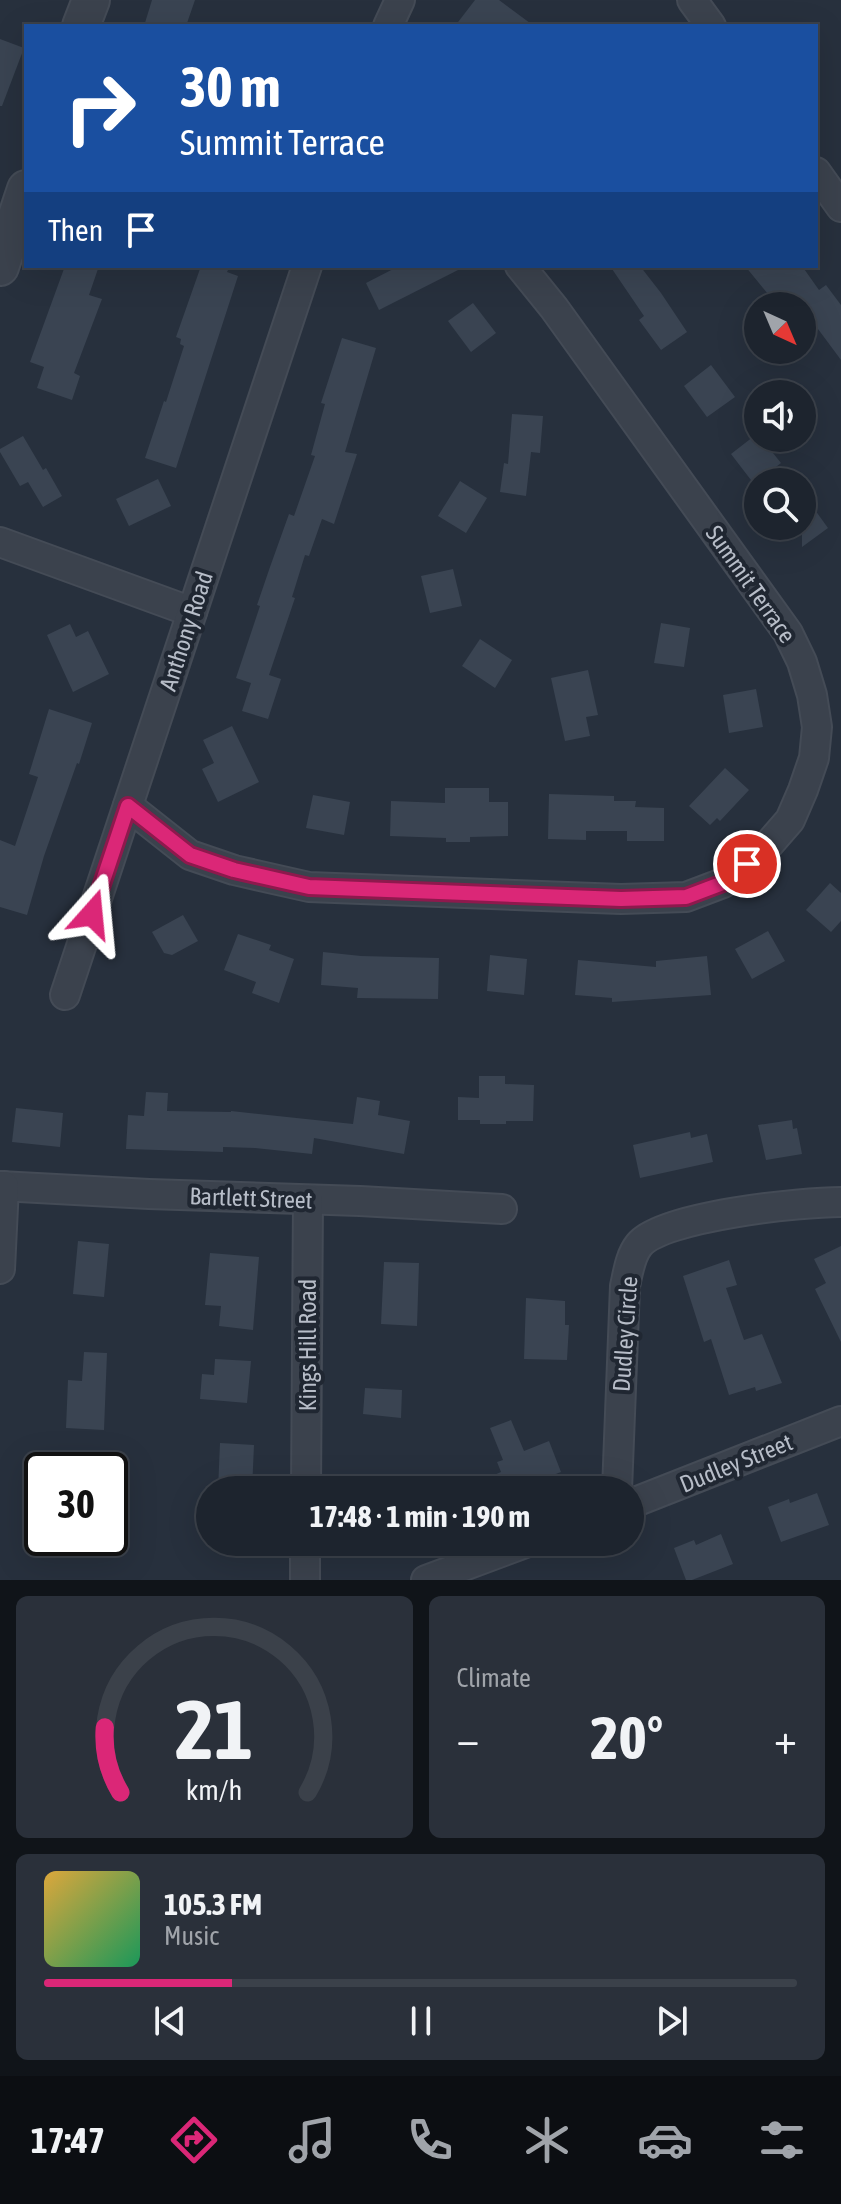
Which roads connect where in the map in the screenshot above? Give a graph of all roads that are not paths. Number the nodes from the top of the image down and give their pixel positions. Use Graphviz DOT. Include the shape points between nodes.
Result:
graph roads {
  1 [pos="91,0"];
  2 [pos="400,0"];
  3 [pos="692,0"];
  4 [pos="82,24"];
  5 [pos="389,24"];
  6 [pos="710,24"];
  7 [pos="818,175"];
  8 [pos="24,195"];
  9 [pos="841,207"];
  10 [pos="0,267"];
  11 [pos="306,268"];
  12 [pos="522,268"];
  13 [pos="0,542"];
  14 [pos="192,612"];
  15 [pos="128,806"];
  16 [pos="65,995"];
  17 [pos="2,1186"];
  18 [pos="308,1200"];
  19 [pos="841,1202"];
  20 [pos="502,1209"];
  21 [pos="0,1269"];
  22 [pos="841,1421"];
  23 [pos="306,1476"];
  24 [pos="618,1476"];
  25 [pos="644,1498"];
  26 [pos="305,1556"];
  27 [pos="490,1556"];
  28 [pos="305,1580"];
  29 [pos="426,1580"];
  1 -- 4 [label="street"];
  2 -- 5 [label="street"];
  3 -- 6 [label="street"];
  7 -- 9 [label="street"];
  8 -- 10 [label="street"];
  11 -- 14 [label="street, Anthony Road"];
  12 -- 15 [label="street, Summit Terrace" via="788,633 802,662 817,727 815,753 790,820 723,883 686,897 621,899 309,887 190,855"];
  13 -- 14 [label="street"];
  14 -- 15 [label="street, Anthony Road"];
  15 -- 16 [label="street, Anthony Road"];
  17 -- 18 [label="street, Bartlett Street"];
  17 -- 21 [label="street"];
  18 -- 20 [label="street, Bartlett Street"];
  18 -- 23 [label="street, Kings Hill Road"];
  19 -- 24 [label="street, Dudley Circle" via="720,1215 652,1233 638,1245 625,1286"];
  22 -- 25 [label="street, Dudley Street"];
  26 -- 28 [label="street"];
  27 -- 29 [label="street"];
}
